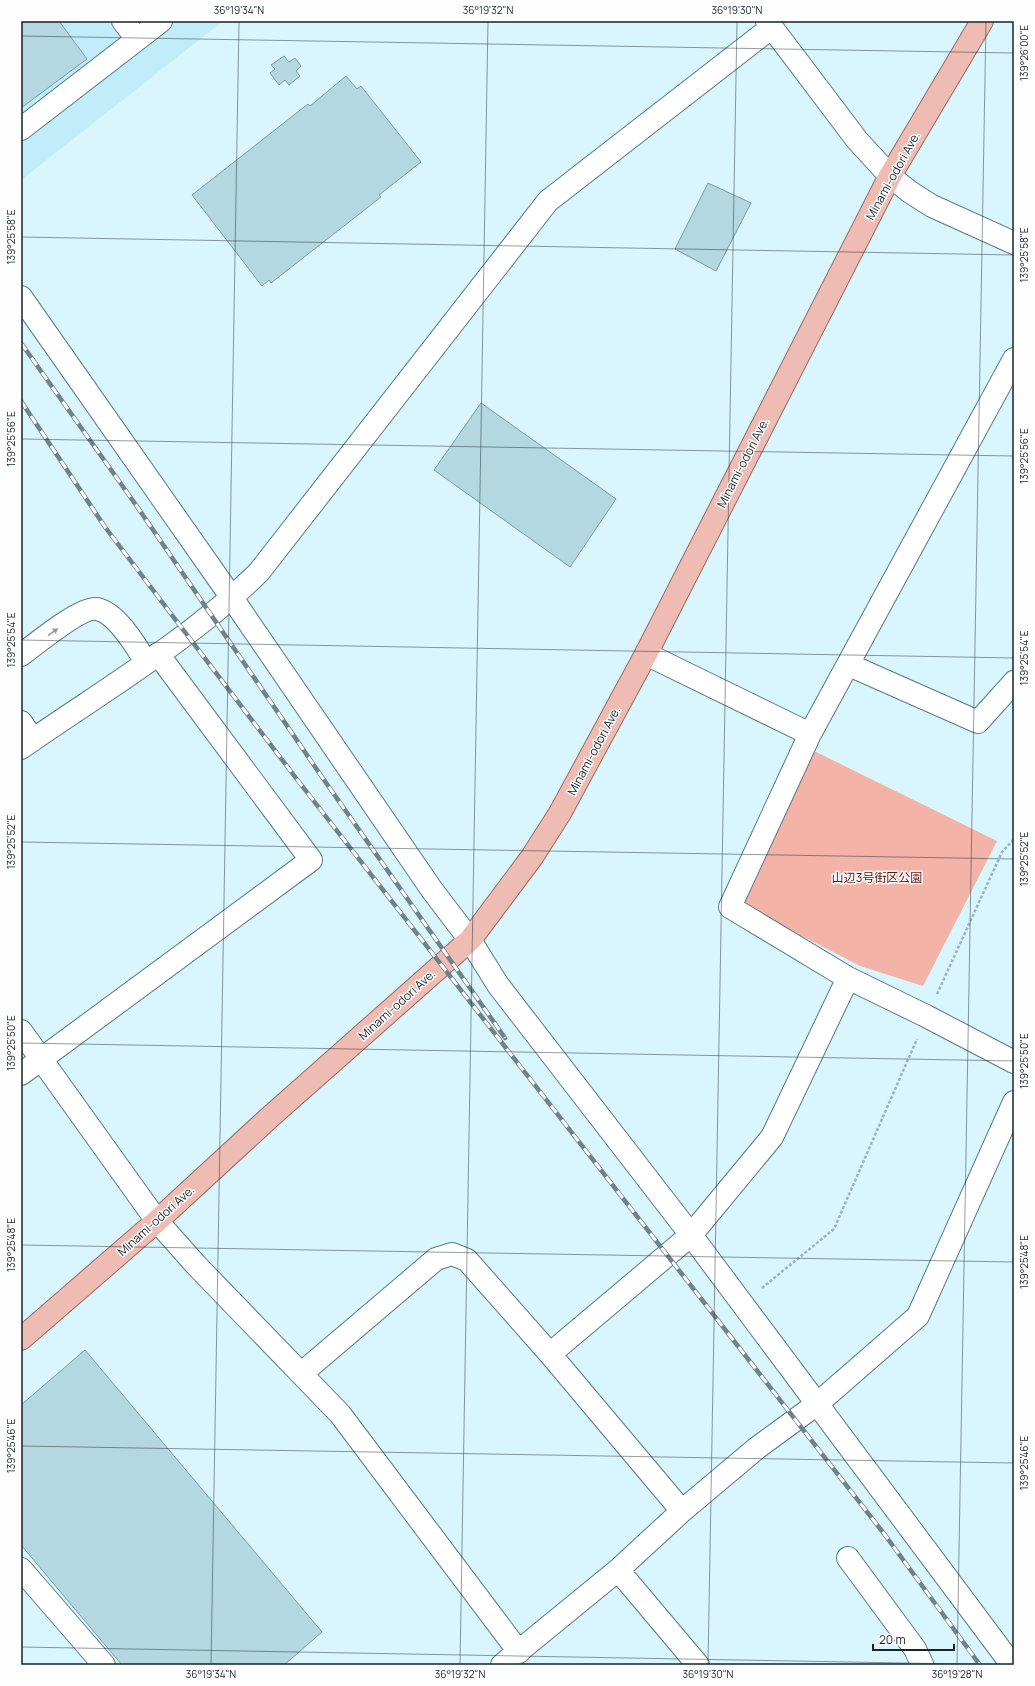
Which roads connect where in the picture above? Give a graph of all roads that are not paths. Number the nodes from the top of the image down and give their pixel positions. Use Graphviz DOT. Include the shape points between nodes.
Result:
graph roads {
  1 [pos="123,21"];
  2 [pos="161,21"];
  3 [pos="982,21"];
  4 [pos="769,24"];
  5 [pos="137,39"];
  6 [pos="21,129"];
  7 [pos="890,176"];
  8 [pos="1014,243"];
  9 [pos="21,298"];
  10 [pos="1014,359"];
  11 [pos="232,598"];
  12 [pos="646,654"];
  13 [pos="21,655"];
  14 [pos="152,658"];
  15 [pos="849,665"];
  16 [pos="1014,682"];
  17 [pos="21,722"];
  18 [pos="810,734"];
  19 [pos="27,744"];
  20 [pos="470,940"];
  21 [pos="848,978"];
  22 [pos="21,1031"];
  23 [pos="40,1059"];
  24 [pos="1014,1062"];
  25 [pos="21,1074"];
  26 [pos="1014,1102"];
  27 [pos="157,1221"];
  28 [pos="691,1235"];
  29 [pos="21,1339"];
  30 [pos="550,1354"];
  31 [pos="302,1373"];
  32 [pos="817,1404"];
  33 [pos="682,1511"];
  34 [pos="848,1558"];
  35 [pos="21,1569"];
  36 [pos="618,1570"];
  37 [pos="511,1658"];
  38 [pos="104,1665"];
  39 [pos="697,1665"];
  40 [pos="922,1665"];
  41 [pos="1012,1665"];
  1 -- 5 [label="street"];
  2 -- 5 [label="street"];
  3 -- 7 [label="main road, Minami-odori Ave."];
  4 -- 7 [label="street" via="857,140"];
  4 -- 11 [label="street" via="548,201 259,572"];
  5 -- 6 [label="street"];
  7 -- 8 [label="street" via="932,206"];
  7 -- 12 [label="main road, Minami-odori Ave."];
  9 -- 11 [label="street"];
  10 -- 15 [label="street"];
  11 -- 14 [label="street"];
  11 -- 20 [label="street" via="432,890"];
  12 -- 18 [label="street"];
  12 -- 20 [label="main road, Minami-odori Ave." via="560,813 532,857"];
  13 -- 14 [label="street, one-way" via="78,614 96,609 107,614"];
  14 -- 19 [label="street"];
  14 -- 23 [label="street" via="311,860"];
  15 -- 16 [label="street" via="978,722"];
  15 -- 18 [label="street"];
  17 -- 19 [label="street"];
  18 -- 21 [label="street" via="730,908"];
  20 -- 27 [label="main road, Minami-odori Ave."];
  20 -- 28 [label="street" via="498,985"];
  21 -- 24 [label="street"];
  21 -- 28 [label="street" via="772,1137"];
  22 -- 23 [label="street"];
  23 -- 25 [label="street"];
  23 -- 27 [label="street"];
  26 -- 32 [label="street" via="918,1316"];
  27 -- 29 [label="main road, Minami-odori Ave."];
  27 -- 31 [label="street" via="196,1265"];
  28 -- 30 [label="street"];
  28 -- 32 [label="street"];
  30 -- 31 [label="street" via="467,1260 452,1254 436,1260"];
  30 -- 33 [label="street"];
  31 -- 37 [label="street" via="340,1414"];
  32 -- 33 [label="street" via="758,1448"];
  32 -- 41 [label="street"];
  33 -- 36 [label="street"];
  34 -- 40 [label="street" via="915,1649"];
  35 -- 38 [label="street"];
  36 -- 37 [label="street"];
  36 -- 39 [label="street"];
}
